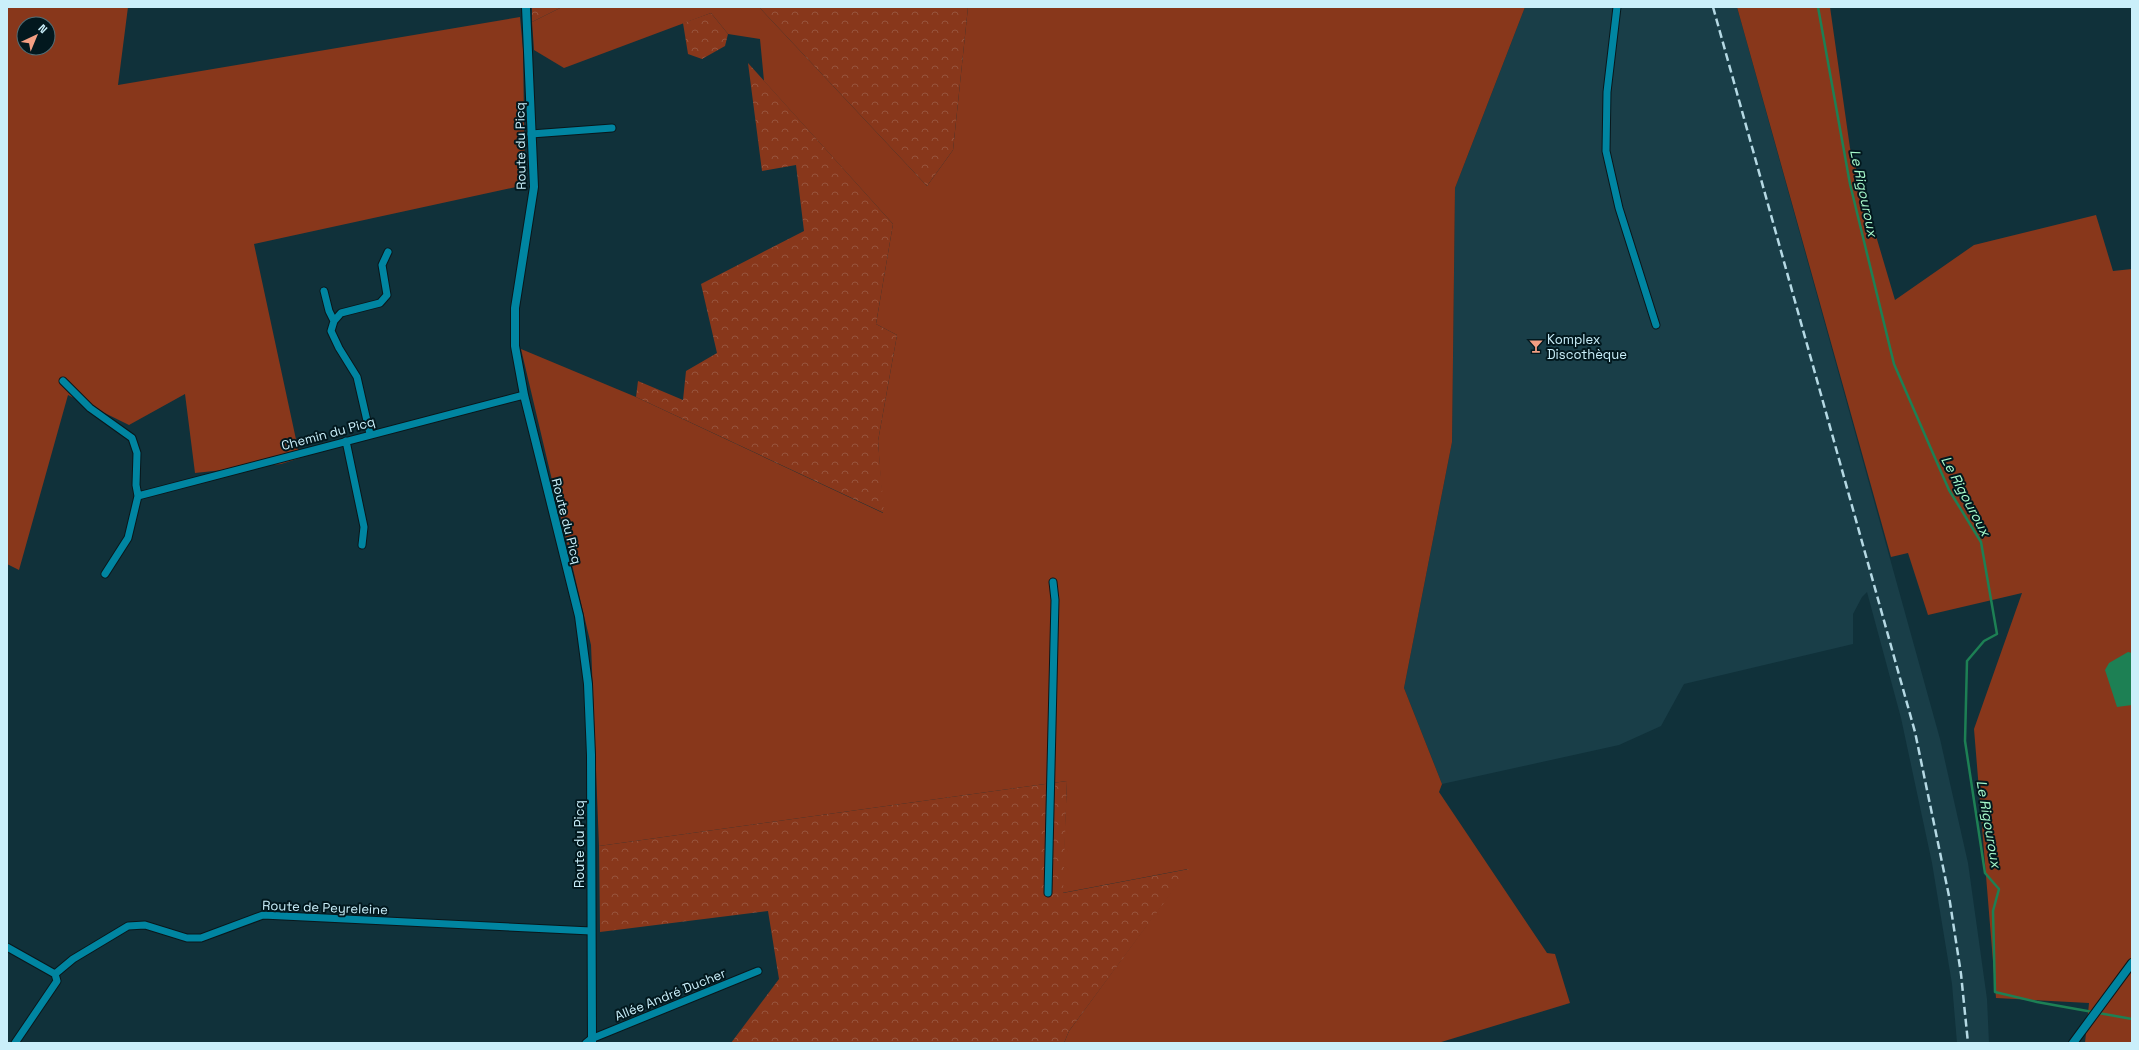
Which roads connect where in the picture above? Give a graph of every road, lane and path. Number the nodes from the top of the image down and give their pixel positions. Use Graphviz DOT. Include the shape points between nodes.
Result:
graph roads {
  1 [pos="526,7"];
  2 [pos="1617,7"];
  3 [pos="612,128"];
  4 [pos="531,134"];
  5 [pos="388,252"];
  6 [pos="324,291"];
  7 [pos="334,321"];
  8 [pos="1656,325"];
  9 [pos="64,381"];
  10 [pos="524,395"];
  11 [pos="370,434"];
  12 [pos="346,441"];
  13 [pos="138,496"];
  14 [pos="362,545"];
  15 [pos="105,574"];
  16 [pos="1053,582"];
  17 [pos="1048,893"];
  18 [pos="591,930"];
  19 [pos="7,947"];
  20 [pos="2132,963"];
  21 [pos="758,972"];
  22 [pos="55,974"];
  23 [pos="589,1042"];
  24 [pos="15,1043"];
  25 [pos="2073,1043"];
  1 -- 4 [label="street, Route du Picq"];
  2 -- 8 [label="street" via="1607,92 1606,151 1619,208"];
  3 -- 4 [label="street"];
  4 -- 10 [label="street, Route du Picq" via="534,186 515,308 514,334"];
  5 -- 7 [label="street" via="382,265 387,295 380,302 341,313"];
  6 -- 7 [label="street"];
  7 -- 11 [label="street" via="331,331 357,377"];
  9 -- 13 [label="street" via="90,408 132,438 137,453"];
  10 -- 11 [label="street, Chemin du Picq"];
  10 -- 18 [label="street, Route du Picq" via="579,616 584,651 591,755"];
  11 -- 12 [label="street, Chemin du Picq"];
  12 -- 13 [label="street, Chemin du Picq"];
  12 -- 14 [label="street" via="364,527"];
  13 -- 15 [label="street" via="128,538"];
  16 -- 17 [label="street" via="1056,600"];
  18 -- 22 [label="street, Route de Peyreleine" via="263,915 201,938 187,938 145,925 128,926 73,959"];
  18 -- 23 [label="street, Route du Picq"];
  19 -- 22 [label="street"];
  20 -- 25 [label="street"];
  21 -- 23 [label="street, Allée André Ducher"];
  22 -- 24 [label="street" via="58,980"];
}
